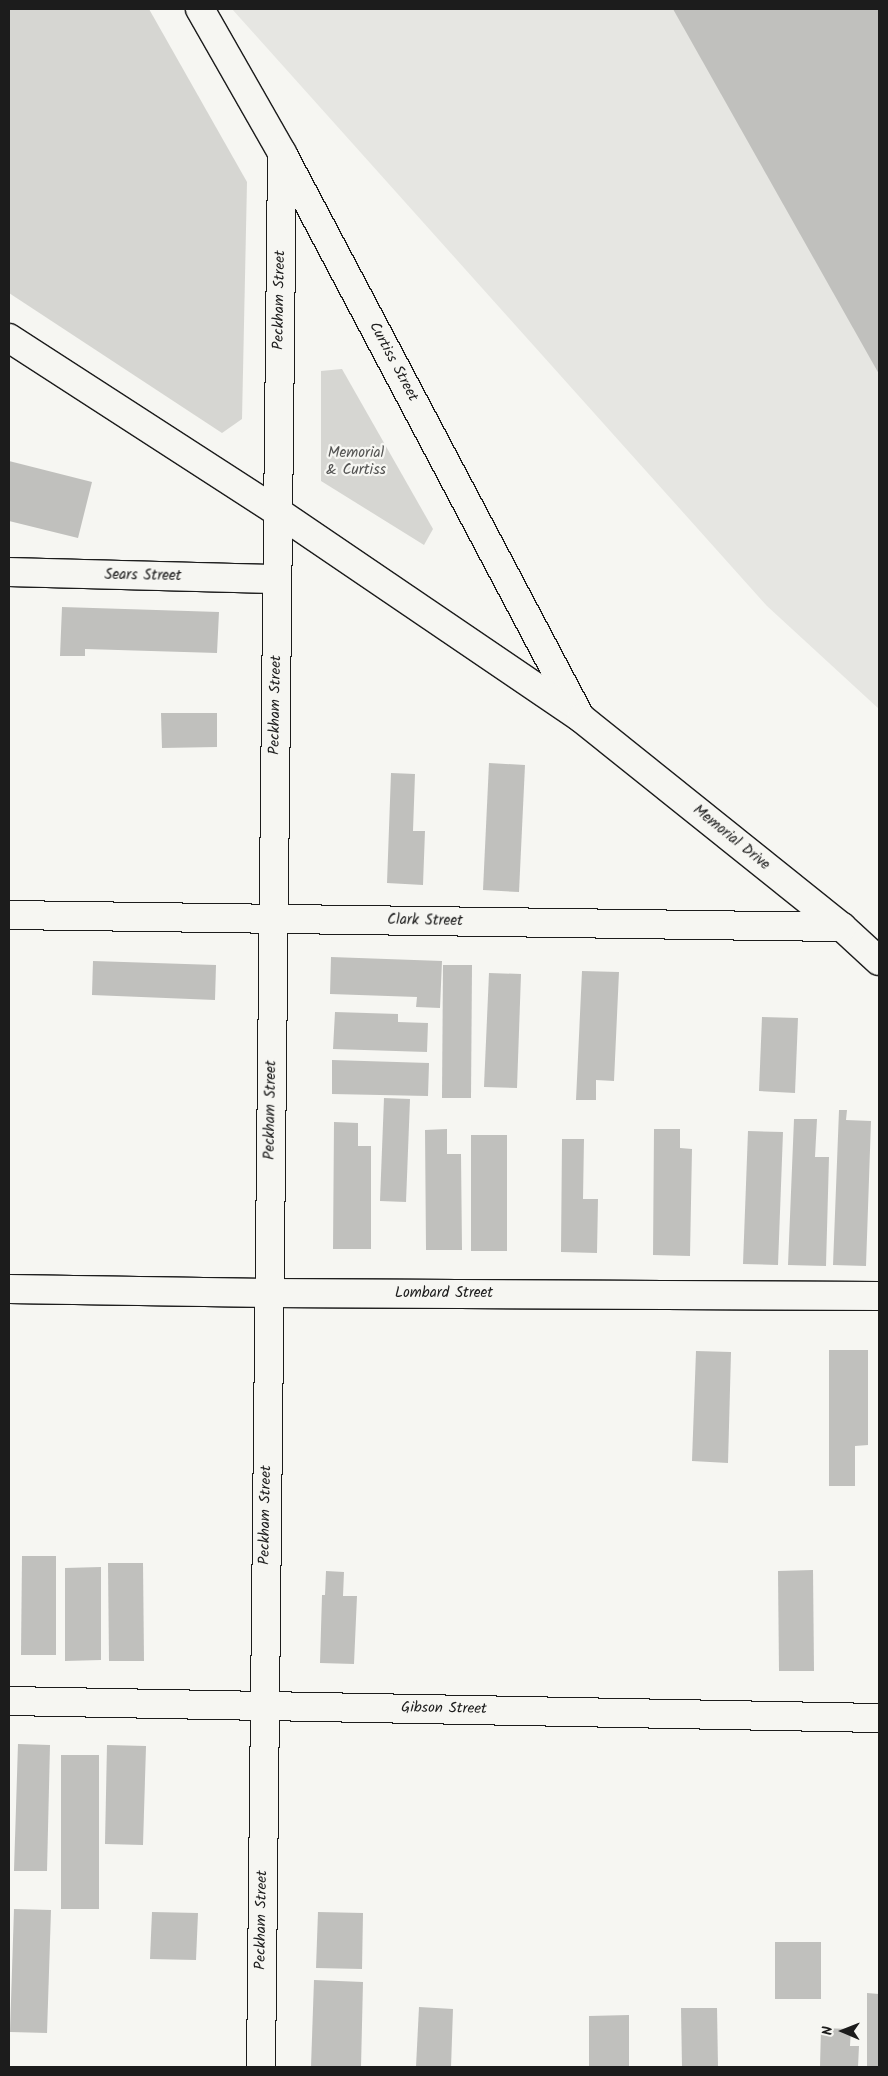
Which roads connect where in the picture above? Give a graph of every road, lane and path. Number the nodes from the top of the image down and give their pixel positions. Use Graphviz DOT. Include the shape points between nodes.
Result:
graph roads {
  1 [pos="200,9"];
  2 [pos="282,152"];
  3 [pos="9,338"];
  4 [pos="278,512"];
  5 [pos="9,572"];
  6 [pos="278,579"];
  7 [pos="581,718"];
  8 [pos="9,915"];
  9 [pos="273,919"];
  10 [pos="842,926"];
  11 [pos="879,960"];
  12 [pos="9,1289"];
  13 [pos="269,1293"];
  14 [pos="879,1296"];
  15 [pos="9,1701"];
  16 [pos="264,1706"];
  17 [pos="879,1718"];
  18 [pos="261,2067"];
  1 -- 2 [label="street, Curtiss Street"];
  2 -- 4 [label="street, Peckham Street"];
  2 -- 7 [label="street, Curtiss Street"];
  3 -- 4 [label="street, Memorial Drive"];
  4 -- 6 [label="street, Peckham Street"];
  4 -- 7 [label="street, Memorial Drive"];
  5 -- 6 [label="street, Sears Street"];
  6 -- 9 [label="street, Peckham Street"];
  7 -- 10 [label="street, Memorial Drive"];
  8 -- 9 [label="street, Clark Street"];
  9 -- 10 [label="street, Clark Street"];
  9 -- 13 [label="street, Peckham Street"];
  10 -- 11 [label="street, Memorial Drive"];
  12 -- 13 [label="street, Lombard Street"];
  13 -- 14 [label="street, Lombard Street"];
  13 -- 16 [label="street, Peckham Street"];
  15 -- 16 [label="street, Gibson Street"];
  16 -- 17 [label="street, Gibson Street"];
  16 -- 18 [label="street, Peckham Street"];
}
